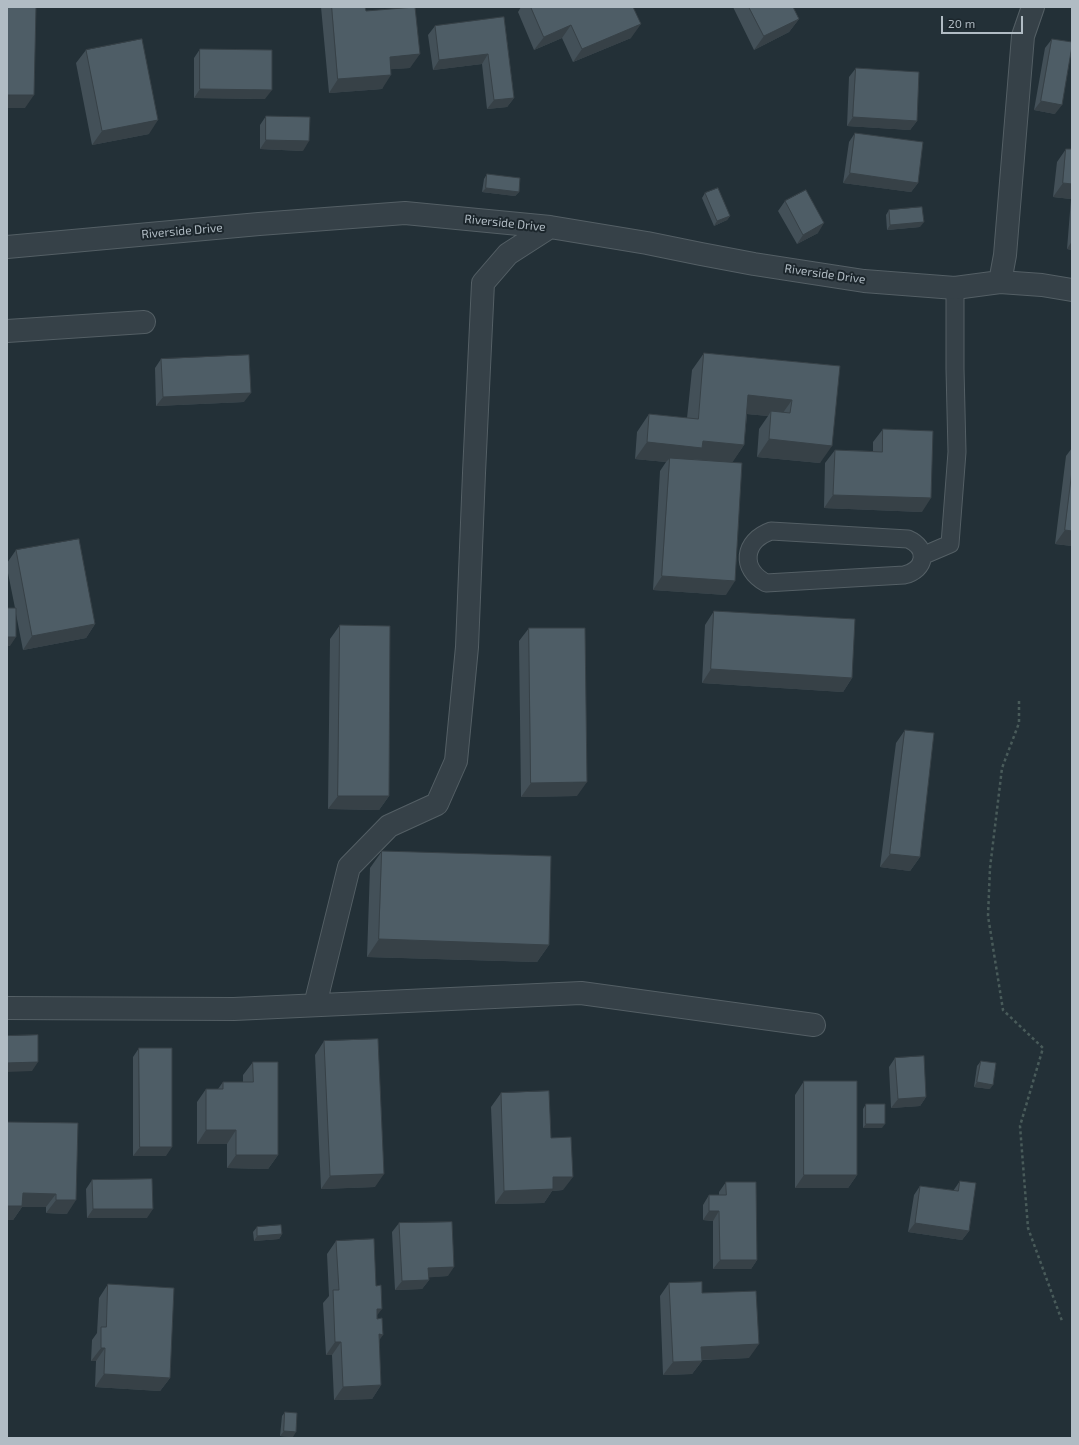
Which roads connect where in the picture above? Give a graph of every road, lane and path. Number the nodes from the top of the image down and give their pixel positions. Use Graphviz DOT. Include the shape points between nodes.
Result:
graph roads {
  1 [pos="1033,7"];
  2 [pos="550,227"];
  3 [pos="7,247"];
  4 [pos="1000,282"];
  5 [pos="955,288"];
  6 [pos="1072,290"];
  7 [pos="144,322"];
  8 [pos="7,331"];
  9 [pos="922,556"];
  10 [pos="1019,701"];
  11 [pos="315,1005"];
  12 [pos="7,1008"];
  13 [pos="814,1025"];
  14 [pos="1062,1321"];
  1 -- 4 [label="street" via="1023,36 1005,255"];
  2 -- 3 [label="street, Riverside Drive" via="405,212"];
  2 -- 5 [label="street, Riverside Drive" via="864,281"];
  2 -- 11 [label="street" via="508,254 483,284 467,647 456,762 437,804 388,826 349,866"];
  4 -- 5 [label="street, Riverside Drive"];
  4 -- 6 [label="street, Riverside Drive"];
  5 -- 9 [label="lane" via="957,452 950,544"];
  7 -- 8 [label="street"];
  9 -- 9 [label="lane" via="921,563 911,574 766,583 752,573 748,557 755,540 771,531 908,539 920,548"];
  10 -- 14 [label="path" via="1019,723 1002,768 990,868 988,916 1003,1010 1043,1048 1020,1126 1028,1228"];
  11 -- 12 [label="street" via="234,1009"];
  11 -- 13 [label="street" via="582,993"];
}
